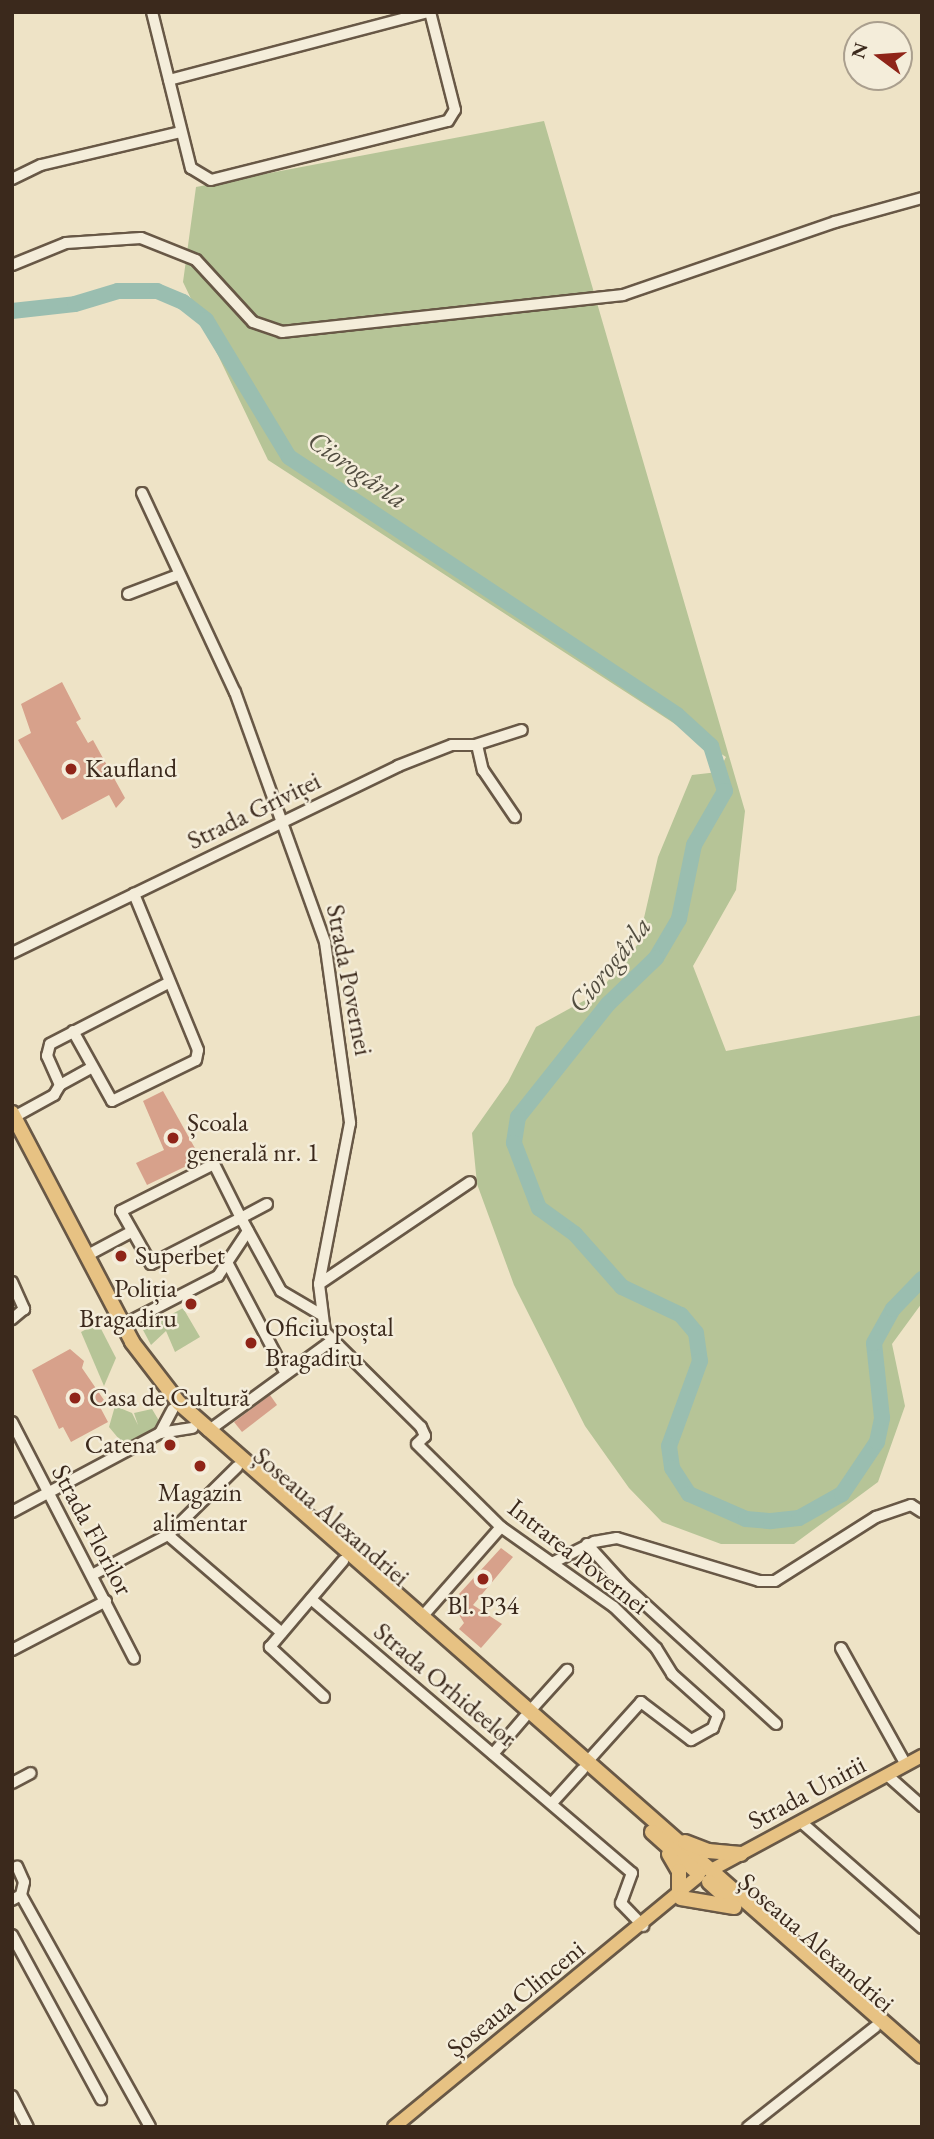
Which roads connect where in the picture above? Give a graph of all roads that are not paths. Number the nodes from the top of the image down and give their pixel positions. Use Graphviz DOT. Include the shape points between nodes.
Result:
graph roads {
  1 [pos="152,12"];
  2 [pos="429,12"];
  3 [pos="169,80"];
  4 [pos="181,132"];
  5 [pos="12,179"];
  6 [pos="922,198"];
  7 [pos="12,265"];
  8 [pos="142,493"];
  9 [pos="178,575"];
  10 [pos="128,594"];
  11 [pos="522,730"];
  12 [pos="477,745"];
  13 [pos="515,817"];
  14 [pos="283,820"];
  15 [pos="134,894"];
  16 [pos="12,953"];
  17 [pos="168,983"];
  18 [pos="73,1031"];
  19 [pos="91,1069"];
  20 [pos="60,1085"];
  21 [pos="13,1115"];
  22 [pos="12,1132"];
  23 [pos="470,1182"];
  24 [pos="267,1204"];
  25 [pos="242,1218"];
  26 [pos="131,1231"];
  27 [pos="248,1231"];
  28 [pos="86,1256"];
  29 [pos="228,1264"];
  30 [pos="12,1282"];
  31 [pos="319,1284"];
  32 [pos="320,1314"];
  33 [pos="12,1319"];
  34 [pos="122,1325"];
  35 [pos="332,1339"];
  36 [pos="286,1374"];
  37 [pos="173,1409"];
  38 [pos="12,1422"];
  39 [pos="193,1428"];
  40 [pos="208,1431"];
  41 [pos="160,1433"];
  42 [pos="237,1467"];
  43 [pos="48,1491"];
  44 [pos="12,1512"];
  45 [pos="922,1512"];
  46 [pos="501,1527"];
  47 [pos="168,1535"];
  48 [pos="587,1544"];
  49 [pos="343,1561"];
  50 [pos="554,1562"];
  51 [pos="92,1575"];
  52 [pos="311,1599"];
  53 [pos="106,1601"];
  54 [pos="421,1618"];
  55 [pos="282,1633"];
  56 [pos="841,1648"];
  57 [pos="12,1650"];
  58 [pos="134,1658"];
  59 [pos="566,1670"];
  60 [pos="324,1697"];
  61 [pos="527,1715"];
  62 [pos="776,1724"];
  63 [pos="493,1754"];
  64 [pos="922,1756"];
  65 [pos="906,1765"];
  66 [pos="584,1766"];
  67 [pos="31,1773"];
  68 [pos="887,1775"];
  69 [pos="12,1783"];
  70 [pos="552,1803"];
  71 [pos="922,1806"];
  72 [pos="801,1822"];
  73 [pos="665,1837"];
  74 [pos="741,1854"];
  75 [pos="17,1866"];
  76 [pos="706,1875"];
  77 [pos="680,1895"];
  78 [pos="17,1897"];
  79 [pos="738,1908"];
  80 [pos="643,1926"];
  81 [pos="922,1928"];
  82 [pos="12,1935"];
  83 [pos="875,2027"];
  84 [pos="922,2056"];
  85 [pos="922,2069"];
  86 [pos="12,2096"];
  87 [pos="101,2099"];
  88 [pos="28,2127"];
  89 [pos="150,2127"];
  90 [pos="394,2127"];
  91 [pos="748,2127"];
  1 -- 3 [label="street"];
  2 -- 3 [label="street"];
  2 -- 4 [label="street" via="455,110 449,121 211,180 195,174"];
  3 -- 4 [label="street"];
  4 -- 5 [label="street" via="41,165"];
  6 -- 7 [label="street" via="835,222 623,295 282,332 253,323 196,260 141,238 65,243"];
  8 -- 9 [label="street, Strada Povernei"];
  9 -- 10 [label="street"];
  9 -- 14 [label="street, Strada Povernei" via="229,676"];
  11 -- 12 [label="street, Strada Griviței"];
  12 -- 13 [label="street" via="482,770"];
  12 -- 14 [label="street, Strada Griviței" via="436,750"];
  14 -- 15 [label="street, Strada Griviței"];
  14 -- 31 [label="street, Strada Povernei" via="324,937 350,1106"];
  15 -- 16 [label="street, Strada Griviței"];
  15 -- 17 [label="street"];
  17 -- 18 [label="street"];
  17 -- 19 [label="street" via="197,1056 192,1065 114,1101 107,1098"];
  18 -- 19 [label="street"];
  18 -- 20 [label="street" via="47,1052"];
  19 -- 20 [label="street, Șoseaua Alexandriei"];
  20 -- 21 [label="street, Șoseaua Alexandriei" via="54,1095"];
  21 -- 28 [label="highway, Șoseaua Alexandriei"];
  22 -- 37 [label="highway, Șoseaua Alexandriei" via="130,1356"];
  23 -- 31 [label="street"];
  24 -- 25 [label="street"];
  25 -- 26 [label="street" via="151,1264"];
  25 -- 26 [label="street" via="214,1164 123,1206"];
  25 -- 27 [label="street"];
  26 -- 28 [label="street"];
  27 -- 29 [label="street"];
  27 -- 32 [label="street" via="284,1294"];
  28 -- 34 [label="highway, Șoseaua Alexandriei"];
  29 -- 34 [label="street" via="218,1276"];
  29 -- 36 [label="street"];
  30 -- 33 [label="street" via="24,1309"];
  31 -- 32 [label="street, Strada Povernei"];
  32 -- 35 [label="street, Strada Povernei"];
  34 -- 40 [label="highway, Șoseaua Alexandriei" via="164,1387"];
  35 -- 36 [label="street"];
  35 -- 46 [label="street, Intrarea Povernei" via="425,1436 417,1444"];
  36 -- 40 [label="street"];
  37 -- 39 [label="highway, Șoseaua Alexandriei"];
  37 -- 41 [label="street"];
  38 -- 43 [label="street, Strada Florilor"];
  39 -- 41 [label="street"];
  39 -- 42 [label="highway, Șoseaua Alexandriei"];
  40 -- 54 [label="highway, Șoseaua Alexandriei"];
  41 -- 43 [label="street"];
  42 -- 47 [label="street" via="206,1503"];
  42 -- 49 [label="highway, Șoseaua Alexandriei"];
  43 -- 44 [label="street"];
  43 -- 51 [label="street, Strada Florilor"];
  45 -- 48 [label="street" via="911,1505 876,1517 790,1576 766,1582 631,1540"];
  46 -- 50 [label="street, Intrarea Povernei"];
  46 -- 54 [label="street"];
  47 -- 51 [label="street"];
  47 -- 55 [label="street"];
  48 -- 50 [label="street"];
  48 -- 62 [label="street"];
  49 -- 52 [label="street"];
  49 -- 61 [label="highway, Șoseaua Alexandriei"];
  50 -- 66 [label="street, Intrarea Povernei" via="614,1607 656,1648 673,1674 718,1715 713,1728 691,1740 641,1702"];
  51 -- 53 [label="street, Strada Florilor"];
  52 -- 55 [label="street"];
  52 -- 63 [label="street, Strada Orhideelor"];
  53 -- 57 [label="street"];
  53 -- 58 [label="street, Strada Florilor"];
  54 -- 61 [label="highway, Șoseaua Alexandriei"];
  55 -- 60 [label="street" via="271,1651"];
  56 -- 65 [label="street"];
  59 -- 61 [label="street"];
  61 -- 63 [label="street"];
  61 -- 66 [label="highway, Șoseaua Alexandriei"];
  63 -- 70 [label="street, Strada Orhideelor"];
  64 -- 65 [label="main road, Strada Unirii"];
  65 -- 68 [label="main road, Strada Unirii"];
  66 -- 70 [label="street"];
  66 -- 73 [label="highway, Șoseaua Alexandriei"];
  67 -- 69 [label="street"];
  68 -- 71 [label="street"];
  68 -- 72 [label="main road, Strada Unirii"];
  70 -- 80 [label="street, Strada Orhideelor" via="632,1873 621,1903"];
  72 -- 74 [label="main road, Strada Unirii"];
  72 -- 81 [label="street"];
  73 -- 74 [label="highway" via="708,1851"];
  73 -- 76 [label="highway, Șoseaua Alexandriei"];
  73 -- 77 [label="highway" via="679,1871"];
  74 -- 76 [label="main road, Strada Unirii"];
  75 -- 78 [label="street" via="24,1882"];
  76 -- 77 [label="main road, Șoseaua Clinceni"];
  76 -- 79 [label="highway, Șoseaua Alexandriei"];
  76 -- 84 [label="highway, Șoseaua Alexandriei"];
  77 -- 79 [label="highway"];
  77 -- 80 [label="main road, Șoseaua Clinceni"];
  78 -- 89 [label="street"];
  79 -- 83 [label="highway, Șoseaua Alexandriei"];
  80 -- 90 [label="main road, Șoseaua Clinceni"];
  82 -- 87 [label="street"];
  83 -- 85 [label="highway, Șoseaua Alexandriei"];
  83 -- 91 [label="street"];
  86 -- 88 [label="street"];
}
